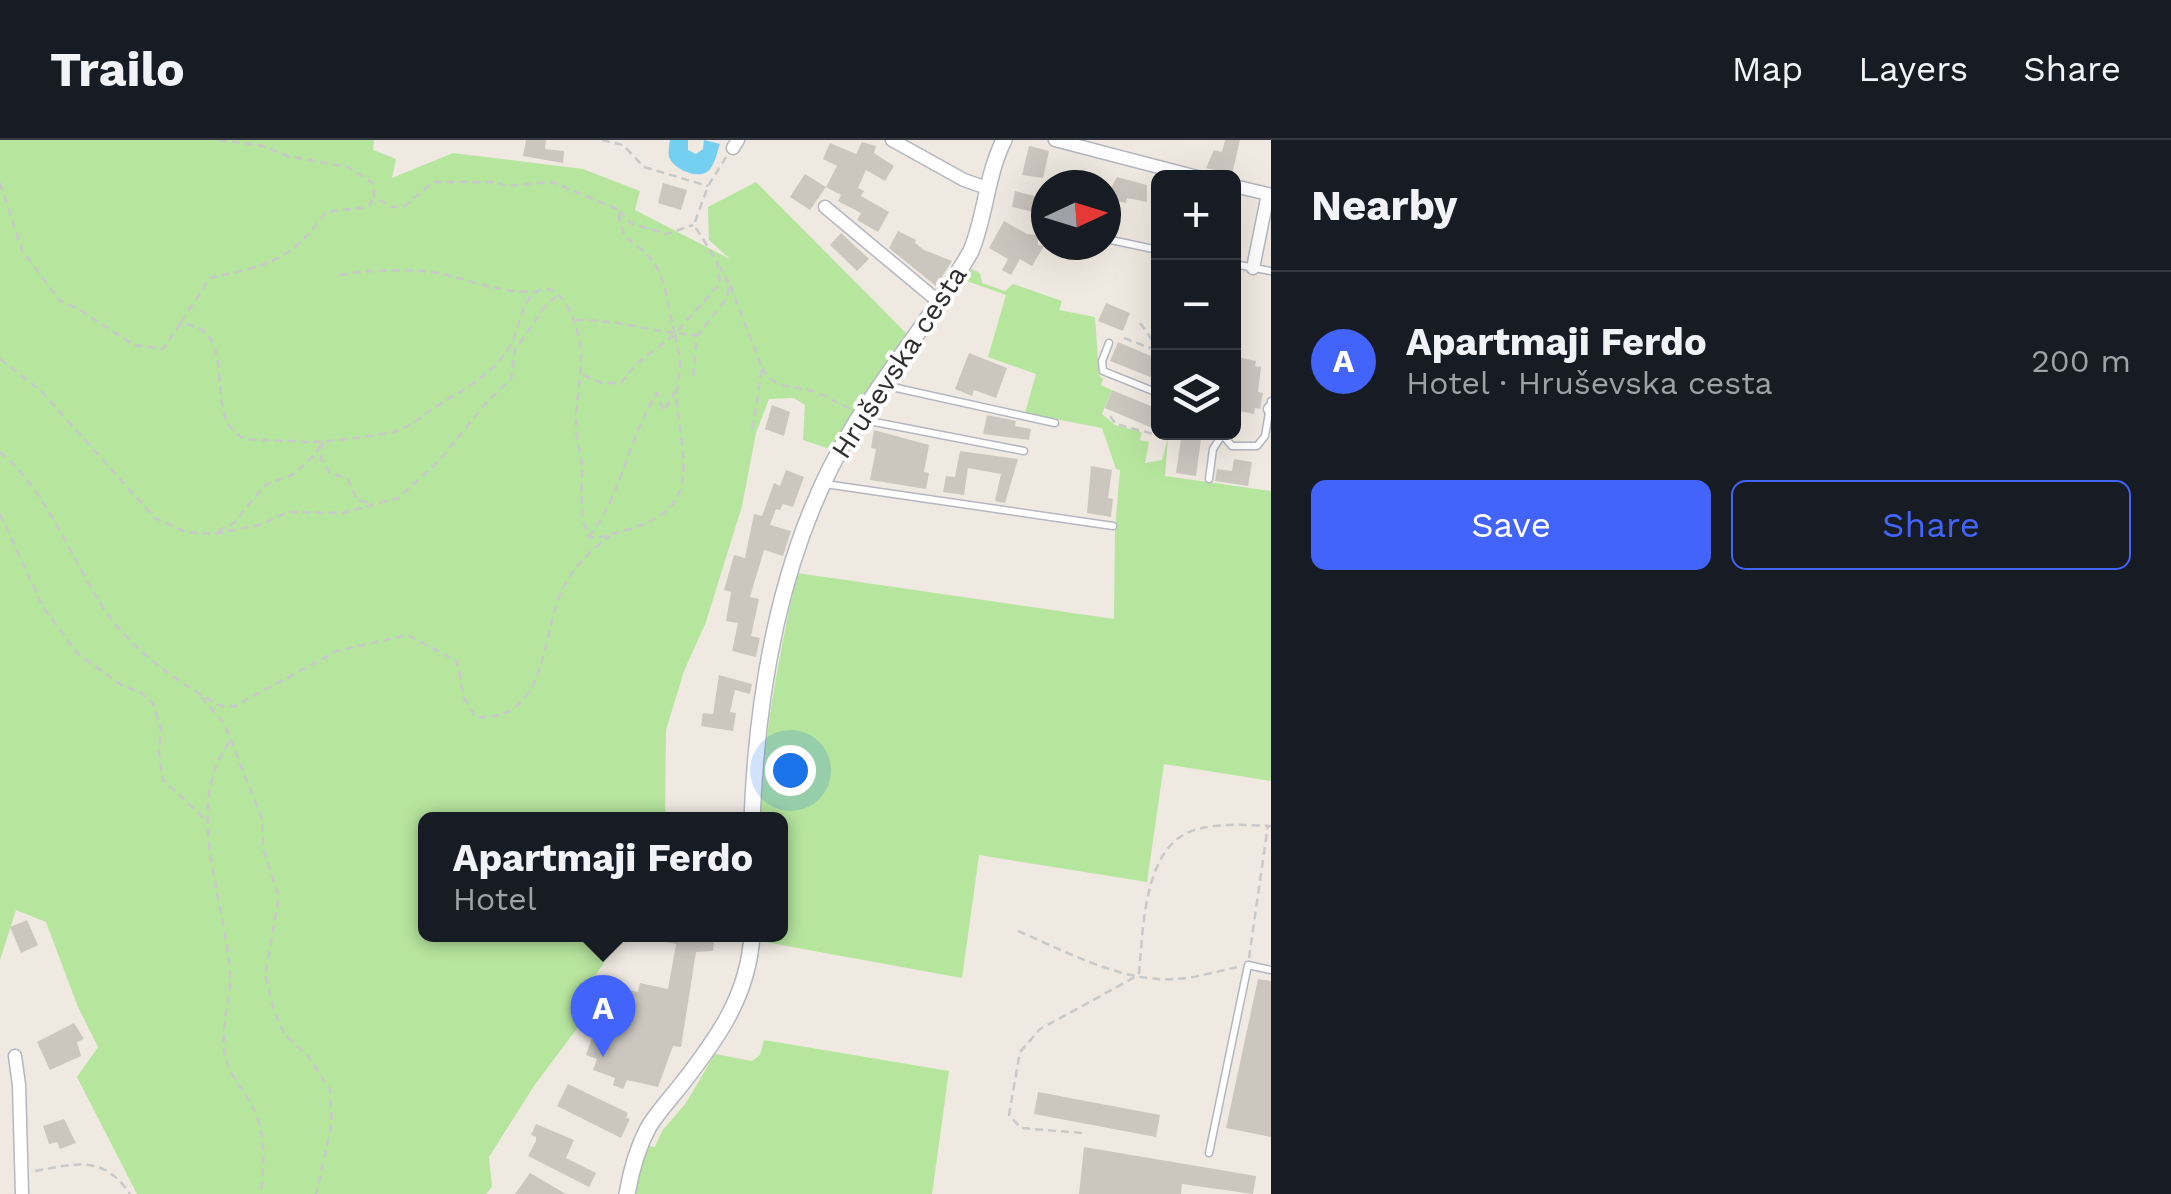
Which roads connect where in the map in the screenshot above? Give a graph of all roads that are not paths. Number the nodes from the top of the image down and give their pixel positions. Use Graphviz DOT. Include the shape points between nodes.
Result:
graph roads {
  1 [pos="892,140"];
  2 [pos="1004,140"];
  3 [pos="1055,140"];
  4 [pos="1170,170"];
  5 [pos="987,188"];
  6 [pos="1241,188"];
  7 [pos="1270,195"];
  8 [pos="825,207"];
  9 [pos="1121,242"];
  10 [pos="1151,249"];
  11 [pos="1241,265"];
  12 [pos="1253,268"];
  13 [pos="1271,271"];
  14 [pos="939,302"];
  15 [pos="1109,344"];
  16 [pos="882,384"];
  17 [pos="1151,390"];
  18 [pos="1271,406"];
  19 [pos="859,417"];
  20 [pos="1056,423"];
  21 [pos="1218,440"];
  22 [pos="1226,440"];
  23 [pos="1024,451"];
  24 [pos="1209,479"];
  25 [pos="824,484"];
  26 [pos="1113,526"];
  27 [pos="753,812"];
  28 [pos="751,942"];
  29 [pos="1271,970"];
  30 [pos="15,1056"];
  31 [pos="1209,1153"];
  32 [pos="22,1187"];
  33 [pos="627,1194"];
  1 -- 5 [label="street"];
  2 -- 5 [label="street, Hruševska cesta"];
  3 -- 4 [label="street"];
  5 -- 14 [label="street, Hruševska cesta" via="976,239"];
  6 -- 7 [label="street"];
  7 -- 12 [label="street"];
  8 -- 14 [label="street"];
  9 -- 10 [label="lane"];
  11 -- 12 [label="lane"];
  12 -- 13 [label="lane"];
  14 -- 16 [label="street, Hruševska cesta"];
  15 -- 17 [label="lane" via="1104,371"];
  16 -- 19 [label="street, Hruševska cesta"];
  16 -- 20 [label="lane"];
  18 -- 22 [label="lane" via="1265,436 1254,448"];
  19 -- 23 [label="lane"];
  19 -- 25 [label="street, Hruševska cesta"];
  21 -- 24 [label="lane"];
  25 -- 26 [label="lane"];
  25 -- 27 [label="street, Hruševska cesta" via="795,556 776,632"];
  28 -- 33 [label="street" via="732,1013 649,1126"];
  29 -- 31 [label="lane" via="1248,965"];
  30 -- 32 [label="street"];
}
